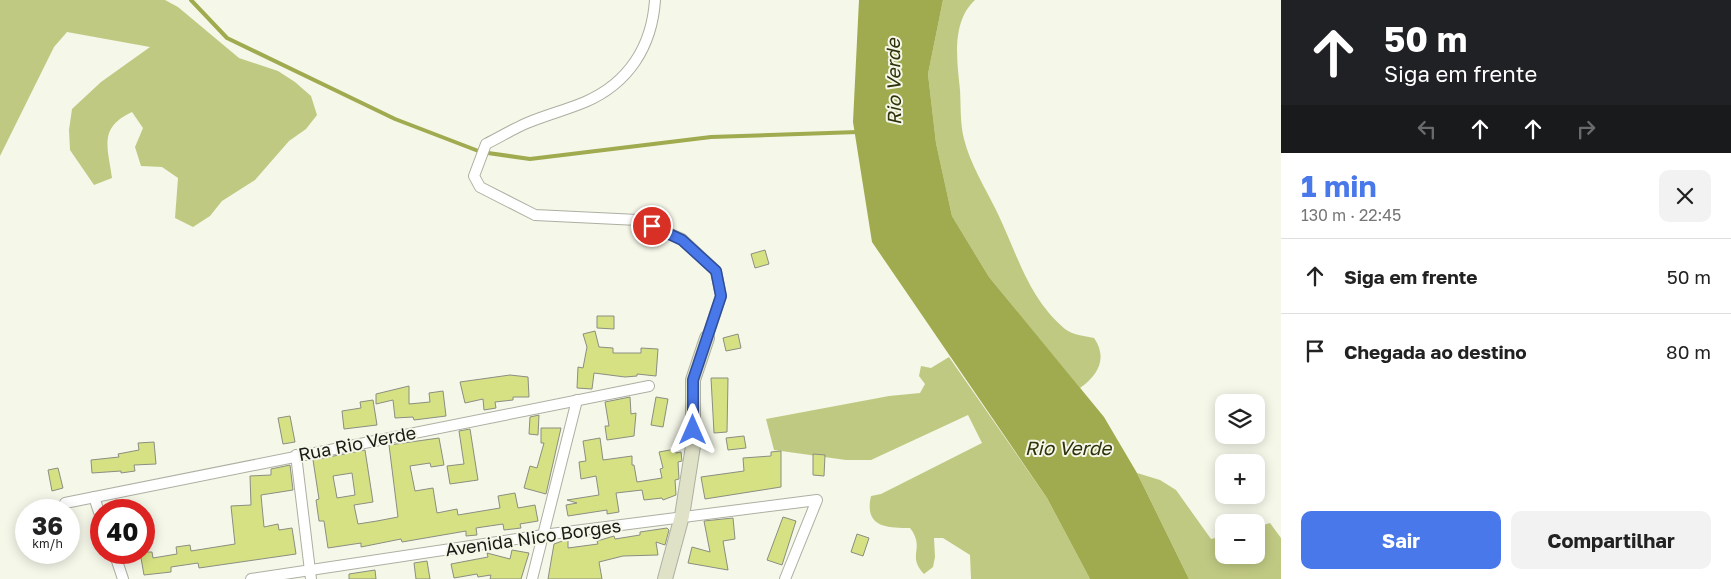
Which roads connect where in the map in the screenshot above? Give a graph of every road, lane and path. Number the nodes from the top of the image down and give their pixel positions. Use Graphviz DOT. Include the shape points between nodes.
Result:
graph roads {
  1 [pos="655,0"];
  2 [pos="707,338"];
  3 [pos="649,386"];
  4 [pos="577,400"];
  5 [pos="296,455"];
  6 [pos="94,497"];
  7 [pos="80,500"];
  8 [pos="682,516"];
  9 [pos="543,535"];
  10 [pos="118,564"];
  11 [pos="311,575"];
  12 [pos="123,579"];
  13 [pos="251,579"];
  14 [pos="532,579"];
  15 [pos="665,579"];
  16 [pos="785,579"];
  1 -- 2 [label="street" via="654,22 640,57 616,81 587,101 527,123 486,144 474,176 480,187 535,215 638,220 682,240 716,271 721,296"];
  2 -- 8 [label="street" via="693,380 693,446"];
  3 -- 4 [label="street, Rua Rio Verde"];
  4 -- 5 [label="street, Rua Rio Verde"];
  4 -- 9 [label="street"];
  5 -- 6 [label="street, Rua Rio Verde"];
  5 -- 11 [label="street"];
  6 -- 7 [label="street, Rua Rio Verde"];
  8 -- 9 [label="street, Avenida Nico Borges"];
  8 -- 15 [label="street"];
  8 -- 16 [label="street, Avenida Nico Borges" via="816,500"];
  9 -- 11 [label="street, Avenida Nico Borges"];
  9 -- 14 [label="street"];
  10 -- 12 [label="street"];
  11 -- 13 [label="street, Avenida Nico Borges"];
}
